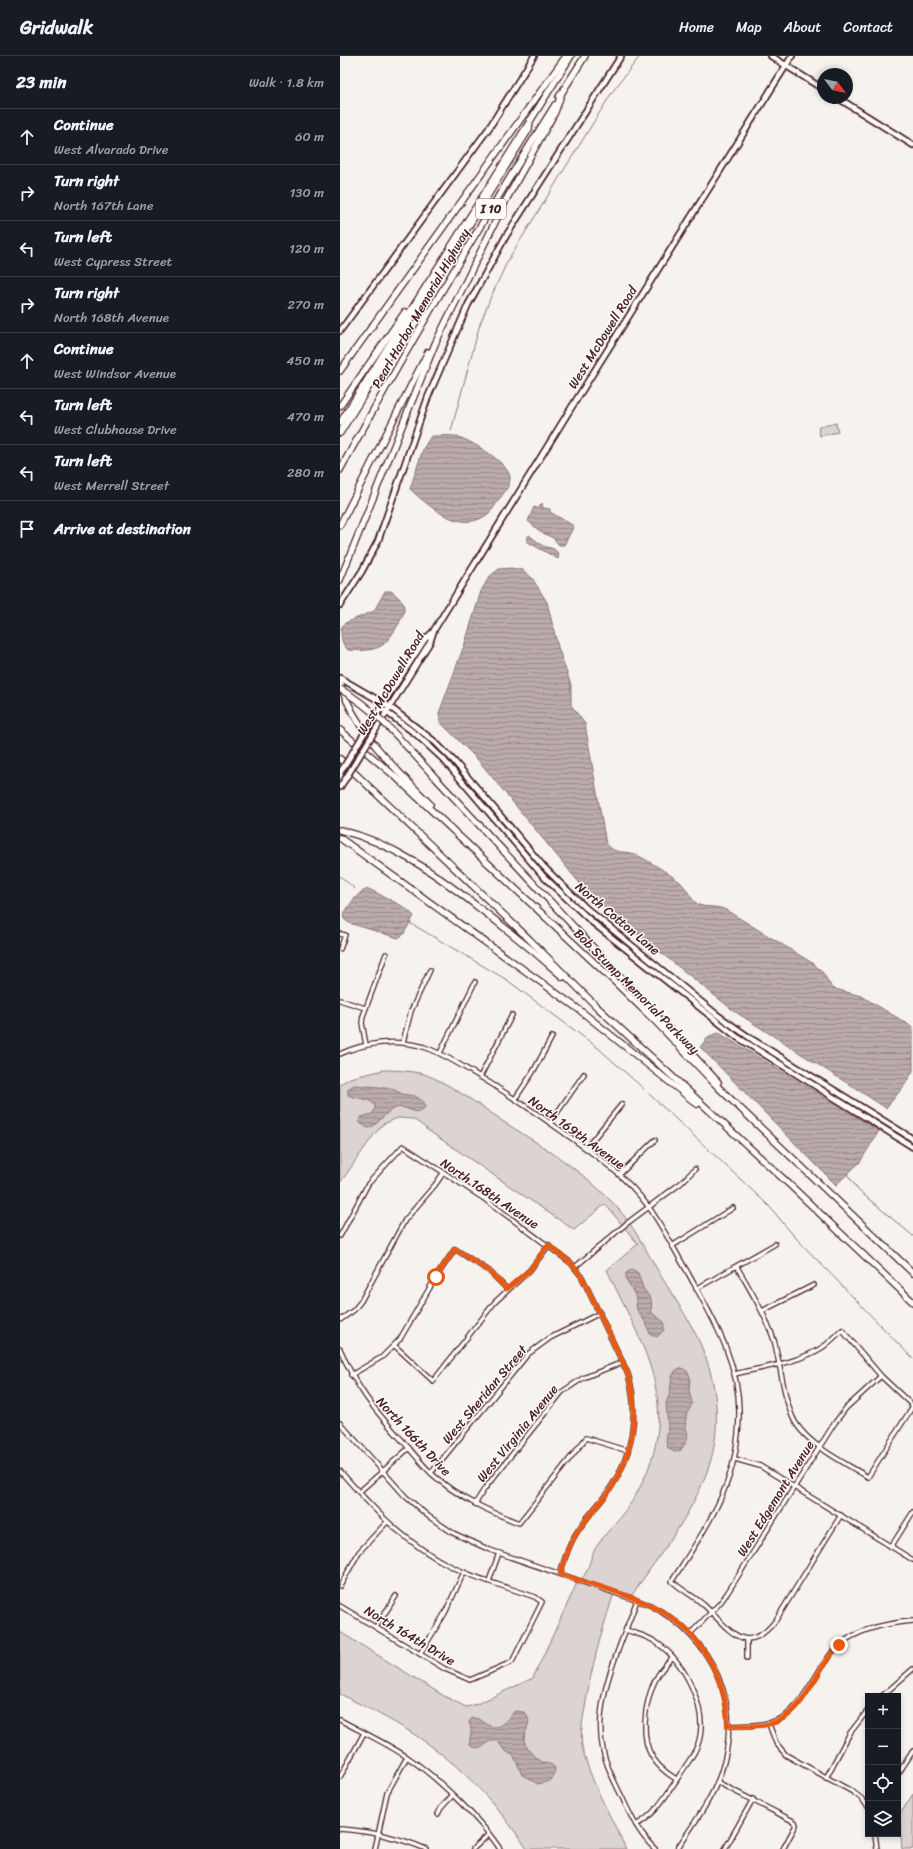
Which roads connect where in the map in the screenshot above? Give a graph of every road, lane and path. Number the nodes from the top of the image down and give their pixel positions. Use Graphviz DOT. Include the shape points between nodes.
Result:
graph roads {
  1 [pos="534,56"];
  2 [pos="567,56"];
  3 [pos="571,56"];
  4 [pos="585,56"];
  5 [pos="621,56"];
  6 [pos="771,56"];
  7 [pos="792,56"];
  8 [pos="786,66"];
  9 [pos="817,85"];
  10 [pos="561,95"];
  11 [pos="848,104"];
  12 [pos="530,118"];
  13 [pos="913,145"];
  14 [pos="425,286"];
  15 [pos="458,295"];
  16 [pos="340,330"];
  17 [pos="340,371"];
  18 [pos="340,406"];
  19 [pos="340,423"];
  20 [pos="340,433"];
  21 [pos="340,470"];
  22 [pos="340,525"];
  23 [pos="340,580"];
  24 [pos="340,605"];
  25 [pos="434,630"];
  26 [pos="340,678"];
  27 [pos="340,684"];
  28 [pos="340,689"];
  29 [pos="384,703"];
  30 [pos="390,707"];
  31 [pos="381,708"];
  32 [pos="386,712"];
  33 [pos="340,730"];
  34 [pos="340,759"];
  35 [pos="340,773"];
  36 [pos="341,785"];
  37 [pos="340,830"];
  38 [pos="340,838"];
  39 [pos="476,851"];
  40 [pos="340,934"];
  41 [pos="340,949"];
  42 [pos="386,954"];
  43 [pos="430,970"];
  44 [pos="475,982"];
  45 [pos="340,1000"];
  46 [pos="365,1008"];
  47 [pos="597,1008"];
  48 [pos="512,1015"];
  49 [pos="552,1037"];
  50 [pos="403,1042"];
  51 [pos="366,1045"];
  52 [pos="440,1053"];
  53 [pos="340,1054"];
  54 [pos="584,1074"];
  55 [pos="480,1078"];
  56 [pos="515,1099"];
  57 [pos="733,1101"];
  58 [pos="622,1104"];
  59 [pos="711,1112"];
  60 [pos="550,1123"];
  61 [pos="913,1139"];
  62 [pos="655,1140"];
  63 [pos="913,1147"];
  64 [pos="586,1148"];
  65 [pos="695,1169"];
  66 [pos="444,1172"];
  67 [pos="620,1174"];
  68 [pos="648,1206"];
  69 [pos="733,1208"];
  70 [pos="340,1236"];
  71 [pos="776,1244"];
  72 [pos="548,1245"];
  73 [pos="672,1246"];
  74 [pos="575,1267"];
  75 [pos="737,1267"];
  76 [pos="913,1274"];
  77 [pos="814,1285"];
  78 [pos="507,1289"];
  79 [pos="696,1289"];
  80 [pos="913,1302"];
  81 [pos="762,1311"];
  82 [pos="600,1313"];
  83 [pos="340,1320"];
  84 [pos="395,1346"];
  85 [pos="340,1349"];
  86 [pos="623,1362"];
  87 [pos="780,1363"];
  88 [pos="735,1374"];
  89 [pos="351,1375"];
  90 [pos="881,1376"];
  91 [pos="912,1406"];
  92 [pos="340,1423"];
  93 [pos="819,1446"];
  94 [pos="409,1448"];
  95 [pos="628,1451"];
  96 [pos="735,1459"];
  97 [pos="340,1471"];
  98 [pos="382,1472"];
  99 [pos="431,1473"];
  100 [pos="794,1486"];
  101 [pos="359,1492"];
  102 [pos="475,1504"];
  103 [pos="913,1512"];
  104 [pos="841,1515"];
  105 [pos="387,1522"];
  106 [pos="891,1547"];
  107 [pos="498,1553"];
  108 [pos="913,1560"];
  109 [pos="464,1572"];
  110 [pos="560,1574"];
  111 [pos="489,1581"];
  112 [pos="340,1586"];
  113 [pos="396,1596"];
  114 [pos="637,1600"];
  115 [pos="340,1606"];
  116 [pos="711,1613"];
  117 [pos="913,1621"];
  118 [pos="376,1627"];
  119 [pos="626,1630"];
  120 [pos="690,1634"];
  121 [pos="747,1639"];
  122 [pos="420,1654"];
  123 [pos="673,1657"];
  124 [pos="747,1658"];
  125 [pos="913,1669"];
  126 [pos="885,1693"];
  127 [pos="865,1714"];
  128 [pos="340,1720"];
  129 [pos="768,1724"];
  130 [pos="728,1726"];
  131 [pos="364,1733"];
  132 [pos="913,1751"];
  133 [pos="407,1757"];
  134 [pos="901,1769"];
  135 [pos="340,1777"];
  136 [pos="826,1778"];
  137 [pos="676,1779"];
  138 [pos="717,1782"];
  139 [pos="452,1796"];
  140 [pos="753,1799"];
  141 [pos="865,1802"];
  142 [pos="438,1814"];
  143 [pos="636,1825"];
  144 [pos="340,1830"];
  145 [pos="378,1834"];
  146 [pos="489,1834"];
  147 [pos="875,1837"];
  148 [pos="374,1849"];
  149 [pos="426,1849"];
  150 [pos="474,1849"];
  151 [pos="500,1849"];
  152 [pos="655,1849"];
  153 [pos="677,1849"];
  154 [pos="726,1849"];
  155 [pos="783,1849"];
  156 [pos="877,1849"];
  1 -- 16 [label="main road" via="489,128"];
  2 -- 17 [label="highway"];
  3 -- 12 [label="highway, Pearl Harbor Memorial Highway / I 10"];
  4 -- 10 [label="highway, Pearl Harbor Memorial Highway / I 10"];
  5 -- 24 [label="main road" via="510,230 468,305 428,397 381,534 371,556"];
  6 -- 8 [label="main road"];
  7 -- 8 [label="main road, West McDowell Road"];
  8 -- 9 [label="main road"];
  8 -- 25 [label="main road, West McDowell Road"];
  10 -- 15 [label="highway" via="555,112 528,158"];
  10 -- 21 [label="highway, Pearl Harbor Memorial Highway / I 10" via="510,176"];
  11 -- 13 [label="main road"];
  12 -- 14 [label="highway, Pearl Harbor Memorial Highway / I 10"];
  12 -- 20 [label="highway" via="529,129"];
  14 -- 18 [label="highway" via="392,329"];
  14 -- 19 [label="highway, Pearl Harbor Memorial Highway / I 10"];
  15 -- 22 [label="highway"];
  15 -- 23 [label="highway" via="424,370"];
  25 -- 29 [label="main road, West McDowell Road" via="425,639"];
  25 -- 30 [label="main road, West McDowell Road" via="430,642"];
  26 -- 29 [label="main road, North Cotton Lane"];
  27 -- 39 [label="highway" via="351,710 368,735"];
  28 -- 57 [label="highway, bridge" via="374,714 431,773 721,1085"];
  29 -- 30 [label="main road, North Cotton Lane"];
  29 -- 31 [label="main road, West McDowell Road"];
  30 -- 32 [label="main road, West McDowell Road"];
  30 -- 61 [label="main road, North Cotton Lane" via="424,733 454,761 543,866 598,918 741,1032"];
  31 -- 32 [label="main road, North Cotton Lane"];
  31 -- 35 [label="main road, West McDowell Road, bridge"];
  32 -- 36 [label="main road, West McDowell Road, bridge"];
  32 -- 63 [label="main road, North Cotton Lane" via="443,759 544,877 592,922 732,1034"];
  33 -- 39 [label="highway, Bob Stump Memorial Parkway" via="398,778"];
  34 -- 47 [label="highway" via="530,939"];
  37 -- 47 [label="highway" via="383,844 448,884 513,934"];
  38 -- 59 [label="highway" via="588,1016 692,1101"];
  39 -- 57 [label="highway, Bob Stump Memorial Parkway" via="627,994"];
  40 -- 41 [label="street" via="345,935"];
  42 -- 46 [label="street"];
  43 -- 50 [label="street" via="411,1011"];
  44 -- 52 [label="street"];
  45 -- 46 [label="street"];
  46 -- 51 [label="street" via="362,1023"];
  47 -- 59 [label="highway"];
  48 -- 55 [label="street"];
  49 -- 56 [label="street"];
  50 -- 51 [label="street, North 169th Avenue"];
  50 -- 52 [label="street, North 169th Avenue"];
  51 -- 53 [label="street, North 169th Avenue"];
  52 -- 55 [label="street, North 169th Avenue"];
  54 -- 60 [label="street"];
  55 -- 56 [label="street, North 169th Avenue"];
  56 -- 60 [label="street, North 169th Avenue"];
  57 -- 76 [label="highway, Bob Stump Memorial Parkway"];
  58 -- 64 [label="street"];
  59 -- 80 [label="highway"];
  60 -- 64 [label="street, North 169th Avenue"];
  62 -- 67 [label="street"];
  64 -- 67 [label="street, North 169th Avenue"];
  65 -- 68 [label="street" via="681,1183"];
  66 -- 70 [label="street, North 168th Avenue" via="403,1146 368,1184"];
  66 -- 72 [label="street, North 168th Avenue"];
  66 -- 83 [label="street" via="405,1220 361,1301"];
  67 -- 68 [label="street, North 169th Avenue"];
  68 -- 73 [label="street, North 169th Avenue"];
  68 -- 74 [label="street"];
  69 -- 73 [label="street"];
  71 -- 75 [label="street"];
  72 -- 74 [label="street, North 168th Avenue"];
  72 -- 78 [label="street" via="530,1270"];
  73 -- 79 [label="street, North 169th Avenue"];
  74 -- 82 [label="street, North 168th Avenue"];
  75 -- 79 [label="street"];
  75 -- 81 [label="street"];
  77 -- 81 [label="street"];
  78 -- 84 [label="street" via="433,1381"];
  78 -- 84 [label="street" via="489,1271 455,1249"];
  79 -- 88 [label="street, North 169th Avenue" via="719,1332"];
  81 -- 87 [label="street"];
  82 -- 86 [label="street, North 168th Avenue"];
  82 -- 99 [label="street, West Sheridan Street" via="550,1338 528,1354"];
  84 -- 89 [label="street" via="374,1363"];
  85 -- 89 [label="street, North 166th Drive"];
  86 -- 95 [label="street, North 168th Avenue" via="634,1407"];
  86 -- 102 [label="street, West Virginia Avenue" via="583,1378 562,1392"];
  87 -- 88 [label="street"];
  87 -- 90 [label="street" via="799,1358 823,1346 842,1330"];
  87 -- 93 [label="street" via="790,1412 796,1425"];
  88 -- 96 [label="street, North 169th Avenue" via="740,1414"];
  89 -- 94 [label="street, North 166th Drive" via="371,1406"];
  90 -- 91 [label="street"];
  90 -- 93 [label="street, West Edgemont Avenue" via="846,1408"];
  91 -- 93 [label="street" via="868,1477"];
  92 -- 98 [label="street"];
  93 -- 100 [label="street, West Edgemont Avenue"];
  94 -- 98 [label="street"];
  94 -- 99 [label="street, North 166th Drive"];
  95 -- 102 [label="street, North 166th Drive" via="586,1438 519,1523"];
  95 -- 110 [label="street, North 168th Avenue" via="612,1485 573,1538"];
  96 -- 100 [label="street" via="760,1466"];
  96 -- 116 [label="street, North 169th Avenue" via="720,1503 672,1581"];
  97 -- 101 [label="street"];
  98 -- 101 [label="street"];
  98 -- 107 [label="street" via="411,1503 436,1522 462,1538"];
  99 -- 102 [label="street, North 166th Drive"];
  100 -- 104 [label="street"];
  100 -- 116 [label="street, West Edgemont Avenue" via="728,1592"];
  101 -- 105 [label="street"];
  103 -- 106 [label="street"];
  104 -- 106 [label="street"];
  104 -- 121 [label="street" via="767,1632 757,1638"];
  105 -- 109 [label="street" via="428,1553"];
  105 -- 112 [label="street" via="359,1552"];
  106 -- 108 [label="street"];
  107 -- 110 [label="street"];
  107 -- 111 [label="street"];
  109 -- 111 [label="street"];
  109 -- 122 [label="street" via="445,1613"];
  110 -- 114 [label="street"];
  111 -- 122 [label="street, North 164th Drive" via="535,1597 542,1602 512,1662 470,1680"];
  113 -- 118 [label="street"];
  114 -- 119 [label="street"];
  114 -- 120 [label="street" via="667,1614"];
  115 -- 118 [label="street, North 164th Drive"];
  116 -- 120 [label="street, West Edgemont Avenue"];
  116 -- 121 [label="street" via="730,1631"];
  117 -- 129 [label="street" via="864,1631 843,1642 828,1658 797,1706 782,1718"];
  118 -- 122 [label="street, North 164th Drive"];
  119 -- 123 [label="street" via="652,1639"];
  119 -- 143 [label="street" via="609,1676 602,1711 601,1736 607,1765"];
  120 -- 130 [label="street" via="707,1656 720,1681 727,1708"];
  121 -- 124 [label="street"];
  123 -- 137 [label="street" via="693,1690 700,1727 697,1746"];
  123 -- 137 [label="street" via="661,1669 651,1687 644,1731 646,1744 656,1763"];
  125 -- 126 [label="street"];
  127 -- 136 [label="street" via="850,1734"];
  128 -- 131 [label="street"];
  129 -- 130 [label="street"];
  129 -- 136 [label="street" via="773,1739 782,1751"];
  130 -- 138 [label="street" via="726,1757"];
  131 -- 133 [label="street"];
  131 -- 135 [label="street"];
  132 -- 134 [label="street"];
  133 -- 139 [label="street" via="430,1774"];
  133 -- 145 [label="street" via="387,1793"];
  136 -- 141 [label="street" via="853,1792"];
  137 -- 143 [label="street" via="654,1812"];
  138 -- 140 [label="street"];
  138 -- 153 [label="street"];
  139 -- 142 [label="street"];
  139 -- 146 [label="street"];
  140 -- 154 [label="street"];
  140 -- 155 [label="street" via="795,1822 796,1825"];
  143 -- 152 [label="street" via="641,1835"];
  144 -- 145 [label="street"];
  145 -- 148 [label="street"];
  145 -- 149 [label="street"];
  146 -- 150 [label="street"];
  146 -- 151 [label="street"];
  147 -- 156 [label="street"];
}
